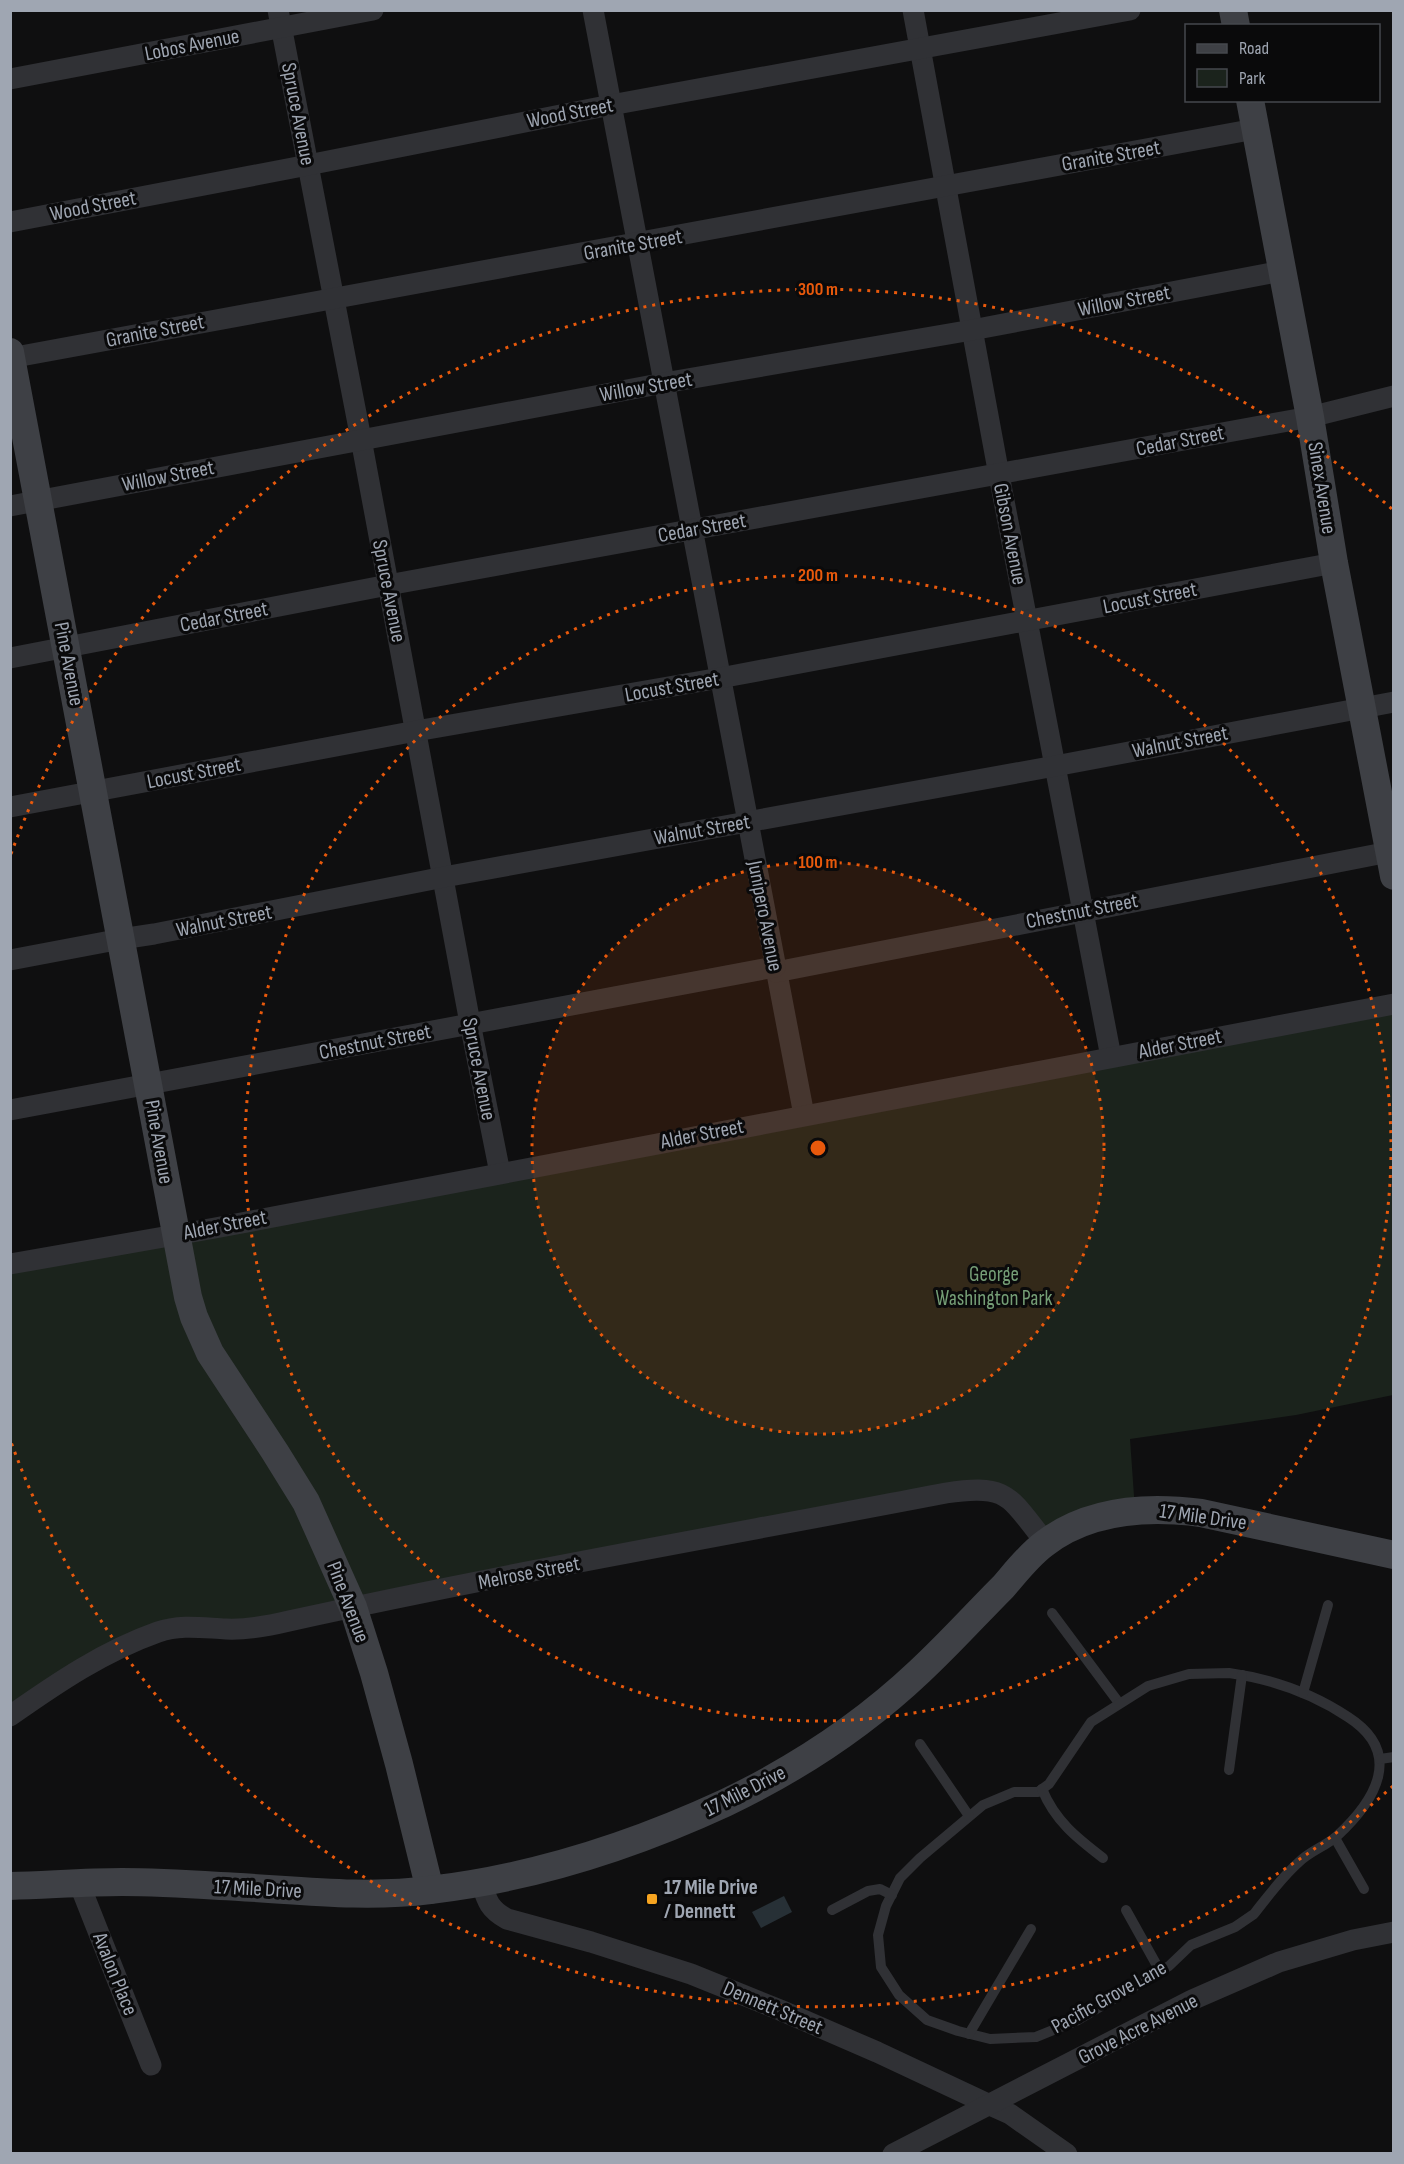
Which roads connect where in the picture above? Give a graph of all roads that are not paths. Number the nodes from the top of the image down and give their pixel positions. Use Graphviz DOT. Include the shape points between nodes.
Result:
graph roads {
  1 [pos="374,10"];
  2 [pos="593,10"];
  3 [pos="913,10"];
  4 [pos="1130,10"];
  5 [pos="279,19"];
  6 [pos="921,50"];
  7 [pos="10,79"];
  8 [pos="1250,102"];
  9 [pos="611,105"];
  10 [pos="1255,129"];
  11 [pos="308,165"];
  12 [pos="946,187"];
  13 [pos="10,222"];
  14 [pos="637,244"];
  15 [pos="1282,271"];
  16 [pos="333,298"];
  17 [pos="972,330"];
  18 [pos="11,356"];
  19 [pos="664,383"];
  20 [pos="1394,396"];
  21 [pos="1310,417"];
  22 [pos="361,439"];
  23 [pos="999,475"];
  24 [pos="24,504"];
  25 [pos="691,530"];
  26 [pos="1334,563"];
  27 [pos="388,585"];
  28 [pos="1028,621"];
  29 [pos="66,647"];
  30 [pos="10,658"];
  31 [pos="720,678"];
  32 [pos="1394,702"];
  33 [pos="1362,707"];
  34 [pos="416,731"];
  35 [pos="1055,766"];
  36 [pos="93,792"];
  37 [pos="10,807"];
  38 [pos="748,822"];
  39 [pos="1391,864"];
  40 [pos="444,877"];
  41 [pos="1084,911"];
  42 [pos="121,939"];
  43 [pos="10,960"];
  44 [pos="775,970"];
  45 [pos="1394,1004"];
  46 [pos="470,1023"];
  47 [pos="1112,1057"];
  48 [pos="149,1086"];
  49 [pos="10,1110"];
  50 [pos="804,1115"];
  51 [pos="500,1173"];
  52 [pos="176,1234"];
  53 [pos="10,1263"];
  54 [pos="1046,1543"];
  55 [pos="1394,1555"];
  56 [pos="1328,1605"];
  57 [pos="353,1607"];
  58 [pos="1052,1613"];
  59 [pos="1242,1675"];
  60 [pos="1303,1693"];
  61 [pos="1119,1703"];
  62 [pos="10,1716"];
  63 [pos="920,1744"];
  64 [pos="1394,1757"];
  65 [pos="1380,1759"];
  66 [pos="1229,1770"];
  67 [pos="1042,1789"];
  68 [pos="969,1816"];
  69 [pos="1335,1838"];
  70 [pos="1103,1858"];
  71 [pos="481,1882"];
  72 [pos="79,1883"];
  73 [pos="10,1887"];
  74 [pos="1364,1889"];
  75 [pos="430,1890"];
  76 [pos="892,1895"];
  77 [pos="832,1910"];
  78 [pos="1126,1910"];
  79 [pos="1031,1929"];
  80 [pos="1394,1932"];
  81 [pos="1160,1971"];
  82 [pos="969,2034"];
  83 [pos="151,2065"];
  84 [pos="990,2104"];
  85 [pos="893,2154"];
  86 [pos="1066,2154"];
  1 -- 5 [label="street, Lobos Avenue"];
  2 -- 9 [label="street, Junipero Avenue"];
  3 -- 6 [label="street, Gibson Avenue"];
  4 -- 6 [label="street, Wood Street"];
  5 -- 7 [label="street, Lobos Avenue"];
  5 -- 11 [label="street, Spruce Avenue"];
  6 -- 9 [label="street, Wood Street"];
  6 -- 12 [label="street, Gibson Avenue"];
  8 -- 10 [label="main road, Sinex Avenue"];
  9 -- 11 [label="street, Wood Street"];
  9 -- 14 [label="street, Junipero Avenue"];
  10 -- 12 [label="street, Granite Street"];
  10 -- 15 [label="main road, Sinex Avenue"];
  11 -- 13 [label="street, Wood Street"];
  11 -- 16 [label="street, Spruce Avenue"];
  12 -- 14 [label="street, Granite Street"];
  12 -- 17 [label="street, Gibson Avenue"];
  14 -- 16 [label="street, Granite Street"];
  14 -- 19 [label="street, Junipero Avenue"];
  15 -- 17 [label="street, Willow Street"];
  15 -- 21 [label="main road, Sinex Avenue"];
  16 -- 18 [label="street, Granite Street"];
  16 -- 22 [label="street, Spruce Avenue"];
  17 -- 19 [label="street, Willow Street"];
  17 -- 23 [label="street, Gibson Avenue"];
  18 -- 24 [label="main road, Pine Avenue"];
  19 -- 22 [label="street, Willow Street"];
  19 -- 25 [label="street, Junipero Avenue"];
  20 -- 21 [label="street, Cedar Street"];
  21 -- 23 [label="street, Cedar Street"];
  21 -- 26 [label="main road, Sinex Avenue"];
  22 -- 24 [label="street, Willow Street"];
  22 -- 27 [label="street, Spruce Avenue"];
  23 -- 25 [label="street, Cedar Street"];
  23 -- 28 [label="street, Gibson Avenue"];
  24 -- 29 [label="main road, Pine Avenue"];
  25 -- 27 [label="street, Cedar Street"];
  25 -- 31 [label="street, Junipero Avenue"];
  26 -- 28 [label="street, Locust Street"];
  26 -- 33 [label="main road, Sinex Avenue"];
  27 -- 29 [label="street, Cedar Street"];
  27 -- 34 [label="street, Spruce Avenue"];
  28 -- 31 [label="street, Locust Street"];
  28 -- 35 [label="street, Gibson Avenue"];
  29 -- 30 [label="street, Cedar Street"];
  29 -- 36 [label="main road, Pine Avenue"];
  31 -- 34 [label="street, Locust Street"];
  31 -- 38 [label="street, Junipero Avenue"];
  32 -- 33 [label="street, Walnut Street"];
  33 -- 35 [label="street, Walnut Street"];
  33 -- 39 [label="main road, Sinex Avenue"];
  34 -- 36 [label="street, Locust Street"];
  34 -- 40 [label="street, Spruce Avenue"];
  35 -- 38 [label="street, Walnut Street"];
  35 -- 41 [label="street, Gibson Avenue"];
  36 -- 37 [label="street, Locust Street"];
  36 -- 42 [label="main road, Pine Avenue"];
  38 -- 40 [label="street, Walnut Street"];
  38 -- 44 [label="street, Junipero Avenue"];
  39 -- 41 [label="street, Chestnut Street"];
  40 -- 42 [label="street, Walnut Street"];
  40 -- 46 [label="street, Spruce Avenue"];
  41 -- 44 [label="street, Chestnut Street"];
  41 -- 47 [label="street, Gibson Avenue"];
  42 -- 43 [label="street, Walnut Street"];
  42 -- 48 [label="main road, Pine Avenue"];
  44 -- 46 [label="street, Chestnut Street"];
  44 -- 50 [label="street, Junipero Avenue"];
  45 -- 47 [label="street, Alder Street"];
  46 -- 48 [label="street, Chestnut Street"];
  46 -- 51 [label="street, Spruce Avenue"];
  47 -- 50 [label="street, Alder Street"];
  48 -- 49 [label="street, Chestnut Street"];
  48 -- 52 [label="main road, Pine Avenue"];
  50 -- 51 [label="street, Alder Street"];
  51 -- 52 [label="street, Alder Street"];
  52 -- 53 [label="street, Alder Street"];
  52 -- 57 [label="main road, Pine Avenue" via="188,1297 201,1336 306,1502"];
  54 -- 55 [label="main road, 17 Mile Drive" via="1068,1530 1114,1514 1162,1509 1201,1513"];
  54 -- 57 [label="street, Melrose Street" via="1010,1499 999,1492 971,1489"];
  54 -- 71 [label="main road, 17 Mile Drive" via="884,1704 819,1751 728,1801 636,1840 573,1861"];
  56 -- 60 [label="lane"];
  57 -- 62 [label="street, Melrose Street" via="267,1626 193,1626 161,1631 109,1652"];
  57 -- 75 [label="main road, Pine Avenue" via="399,1764"];
  58 -- 61 [label="lane"];
  59 -- 60 [label="lane" via="1264,1678"];
  59 -- 61 [label="lane" via="1189,1674 1148,1686"];
  59 -- 66 [label="lane"];
  60 -- 65 [label="lane" via="1362,1726 1379,1750"];
  61 -- 67 [label="lane" via="1091,1722"];
  63 -- 68 [label="lane"];
  64 -- 65 [label="lane"];
  65 -- 69 [label="lane, Pacific Grove Lane" via="1373,1792"];
  67 -- 68 [label="lane, Pacific Grove Lane" via="1014,1792 982,1804"];
  67 -- 70 [label="lane" via="1069,1832"];
  68 -- 76 [label="lane, Pacific Grove Lane" via="900,1878"];
  69 -- 74 [label="lane"];
  69 -- 81 [label="lane, Pacific Grove Lane" via="1300,1861 1248,1920 1191,1945"];
  71 -- 75 [label="main road, 17 Mile Drive"];
  71 -- 84 [label="street, Dennett Street" via="495,1913 507,1919 691,1974"];
  72 -- 73 [label="main road, 17 Mile Drive"];
  72 -- 75 [label="main road, 17 Mile Drive" via="347,1894"];
  72 -- 83 [label="street, Avalon Place"];
  76 -- 77 [label="lane" via="880,1889 868,1891"];
  76 -- 82 [label="lane, Pacific Grove Lane" via="878,1935 881,1967 899,1995 927,2020"];
  78 -- 81 [label="lane"];
  79 -- 82 [label="lane"];
  80 -- 84 [label="street, Grove Acre Avenue" via="1279,1962 1192,2000"];
  81 -- 82 [label="lane, Pacific Grove Lane" via="1078,2020 1036,2037 990,2039"];
  84 -- 85 [label="street, Grove Acre Avenue"];
  84 -- 86 [label="street, Dennett Street"];
}
